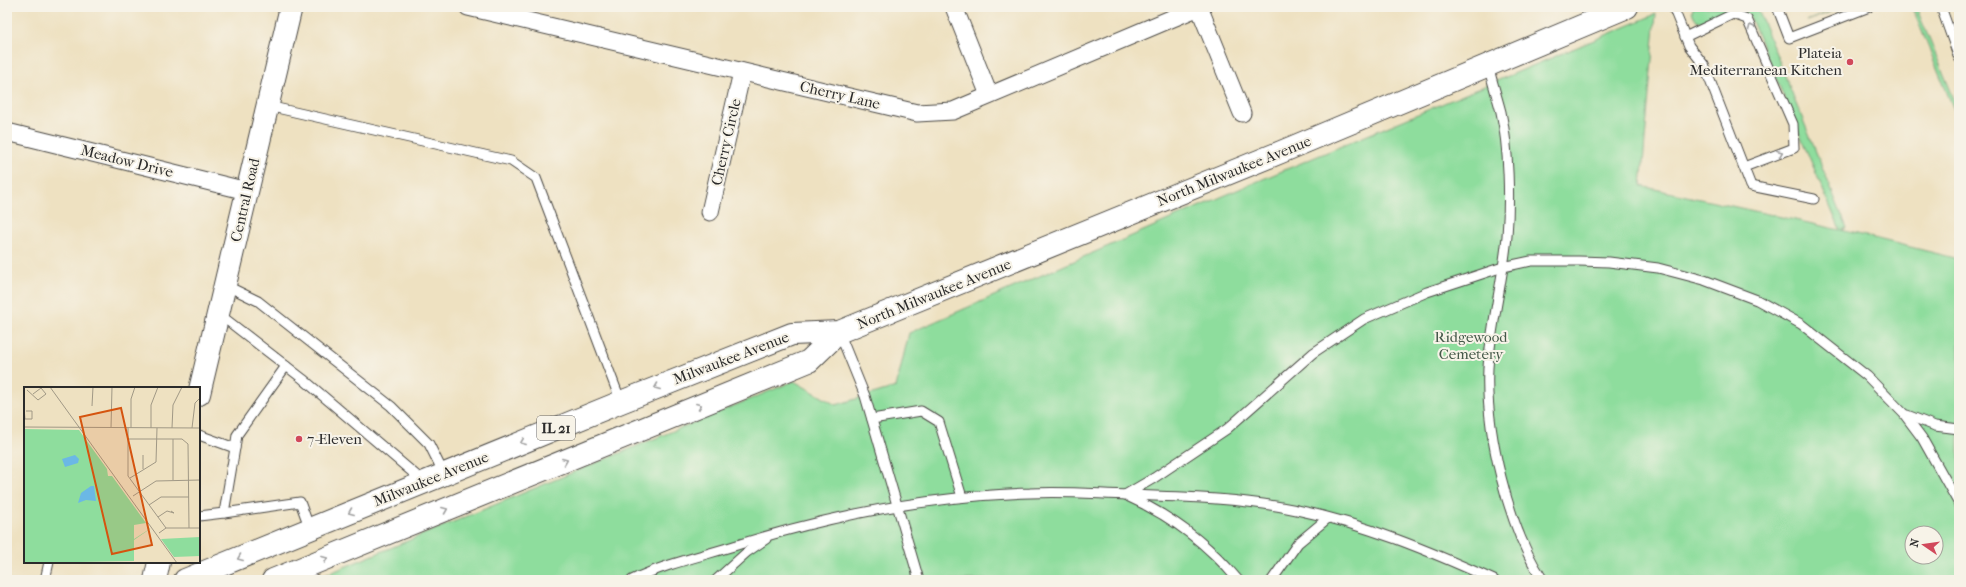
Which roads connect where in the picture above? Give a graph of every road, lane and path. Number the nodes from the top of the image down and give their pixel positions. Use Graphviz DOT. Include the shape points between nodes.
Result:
graph roads {
  1 [pos="291,7"];
  2 [pos="468,7"];
  3 [pos="954,7"];
  4 [pos="1199,7"];
  5 [pos="1627,7"];
  6 [pos="1673,7"];
  7 [pos="1869,7"];
  8 [pos="1941,7"];
  9 [pos="1779,8"];
  10 [pos="1685,37"];
  11 [pos="1959,58"];
  12 [pos="1488,66"];
  13 [pos="742,72"];
  14 [pos="989,95"];
  15 [pos="268,106"];
  16 [pos="1242,113"];
  17 [pos="7,132"];
  18 [pos="1744,167"];
  19 [pos="247,191"];
  20 [pos="1814,199"];
  21 [pos="710,212"];
  22 [pos="1503,267"];
  23 [pos="225,285"];
  24 [pos="218,313"];
  25 [pos="840,332"];
  26 [pos="286,366"];
  27 [pos="200,390"];
  28 [pos="621,402"];
  29 [pos="1904,414"];
  30 [pos="872,419"];
  31 [pos="1959,429"];
  32 [pos="200,435"];
  33 [pos="235,448"];
  34 [pos="434,478"];
  35 [pos="1125,495"];
  36 [pos="962,497"];
  37 [pos="1959,504"];
  38 [pos="898,506"];
  39 [pos="224,513"];
  40 [pos="200,516"];
  41 [pos="1328,518"];
  42 [pos="310,529"];
  43 [pos="776,533"];
  44 [pos="49,563"];
  45 [pos="159,563"];
  46 [pos="45,580"];
  47 [pos="155,580"];
  48 [pos="185,580"];
  49 [pos="273,580"];
  50 [pos="632,580"];
  51 [pos="716,580"];
  52 [pos="920,580"];
  53 [pos="1238,580"];
  54 [pos="1272,580"];
  55 [pos="1494,580"];
  56 [pos="1544,580"];
  1 -- 15 [label="main road, Central Road"];
  2 -- 13 [label="street, Cherry Lane"];
  3 -- 14 [label="street"];
  4 -- 14 [label="street, Cherry Lane"];
  4 -- 16 [label="street"];
  5 -- 12 [label="main road, North Milwaukee Avenue"];
  6 -- 10 [label="lane"];
  7 -- 9 [label="lane" via="1789,38"];
  8 -- 11 [label="lane"];
  10 -- 18 [label="lane" via="1704,65"];
  18 -- 10 [label="lane, one-way" via="1794,148 1793,124 1747,19 1733,14"];
  12 -- 22 [label="lane" via="1501,112 1506,159 1508,205"];
  12 -- 25 [label="main road, North Milwaukee Avenue"];
  13 -- 14 [label="street, Cherry Lane" via="917,113 953,111"];
  13 -- 21 [label="street, Cherry Circle"];
  15 -- 19 [label="main road, Central Road"];
  15 -- 28 [label="lane" via="511,161 536,178"];
  17 -- 19 [label="street, Meadow Drive"];
  18 -- 20 [label="lane" via="1751,186"];
  19 -- 23 [label="main road, Central Road"];
  22 -- 29 [label="lane" via="1531,261 1627,264 1681,273 1731,289 1801,324 1867,376"];
  22 -- 35 [label="lane" via="1427,292 1364,319 1313,353 1214,438"];
  22 -- 56 [label="lane" via="1488,367 1490,415 1496,454 1512,515"];
  23 -- 24 [label="main road, Central Road"];
  23 -- 34 [label="lane" via="258,301 391,406 429,444"];
  24 -- 26 [label="lane"];
  24 -- 27 [label="main road, Central Road"];
  25 -- 28 [label="main road, Milwaukee Avenue / IL 21, one-way" via="792,334"];
  25 -- 30 [label="lane"];
  49 -- 25 [label="main road, IL 21, one-way" via="810,361"];
  26 -- 33 [label="lane" via="237,435"];
  26 -- 34 [label="lane"];
  28 -- 34 [label="main road, Milwaukee Avenue / IL 21, one-way"];
  29 -- 31 [label="lane" via="1935,426"];
  29 -- 37 [label="lane" via="1922,438"];
  30 -- 36 [label="lane" via="921,411 938,422"];
  30 -- 38 [label="lane"];
  32 -- 33 [label="lane"];
  33 -- 39 [label="lane"];
  34 -- 42 [label="main road, Milwaukee Avenue / IL 21, one-way"];
  35 -- 36 [label="lane" via="1032,492"];
  35 -- 41 [label="lane" via="1219,499 1296,510"];
  35 -- 53 [label="lane" via="1177,523 1211,552"];
  36 -- 38 [label="lane"];
  38 -- 43 [label="lane"];
  38 -- 52 [label="lane"];
  39 -- 40 [label="lane"];
  39 -- 42 [label="lane" via="300,502"];
  41 -- 54 [label="lane" via="1298,543"];
  41 -- 55 [label="lane" via="1405,541"];
  42 -- 48 [label="main road, Milwaukee Avenue / IL 21, one-way"];
  43 -- 50 [label="lane" via="670,565"];
  43 -- 51 [label="lane" via="747,552"];
  44 -- 46 [label="lane"];
  45 -- 47 [label="main road"];
}
